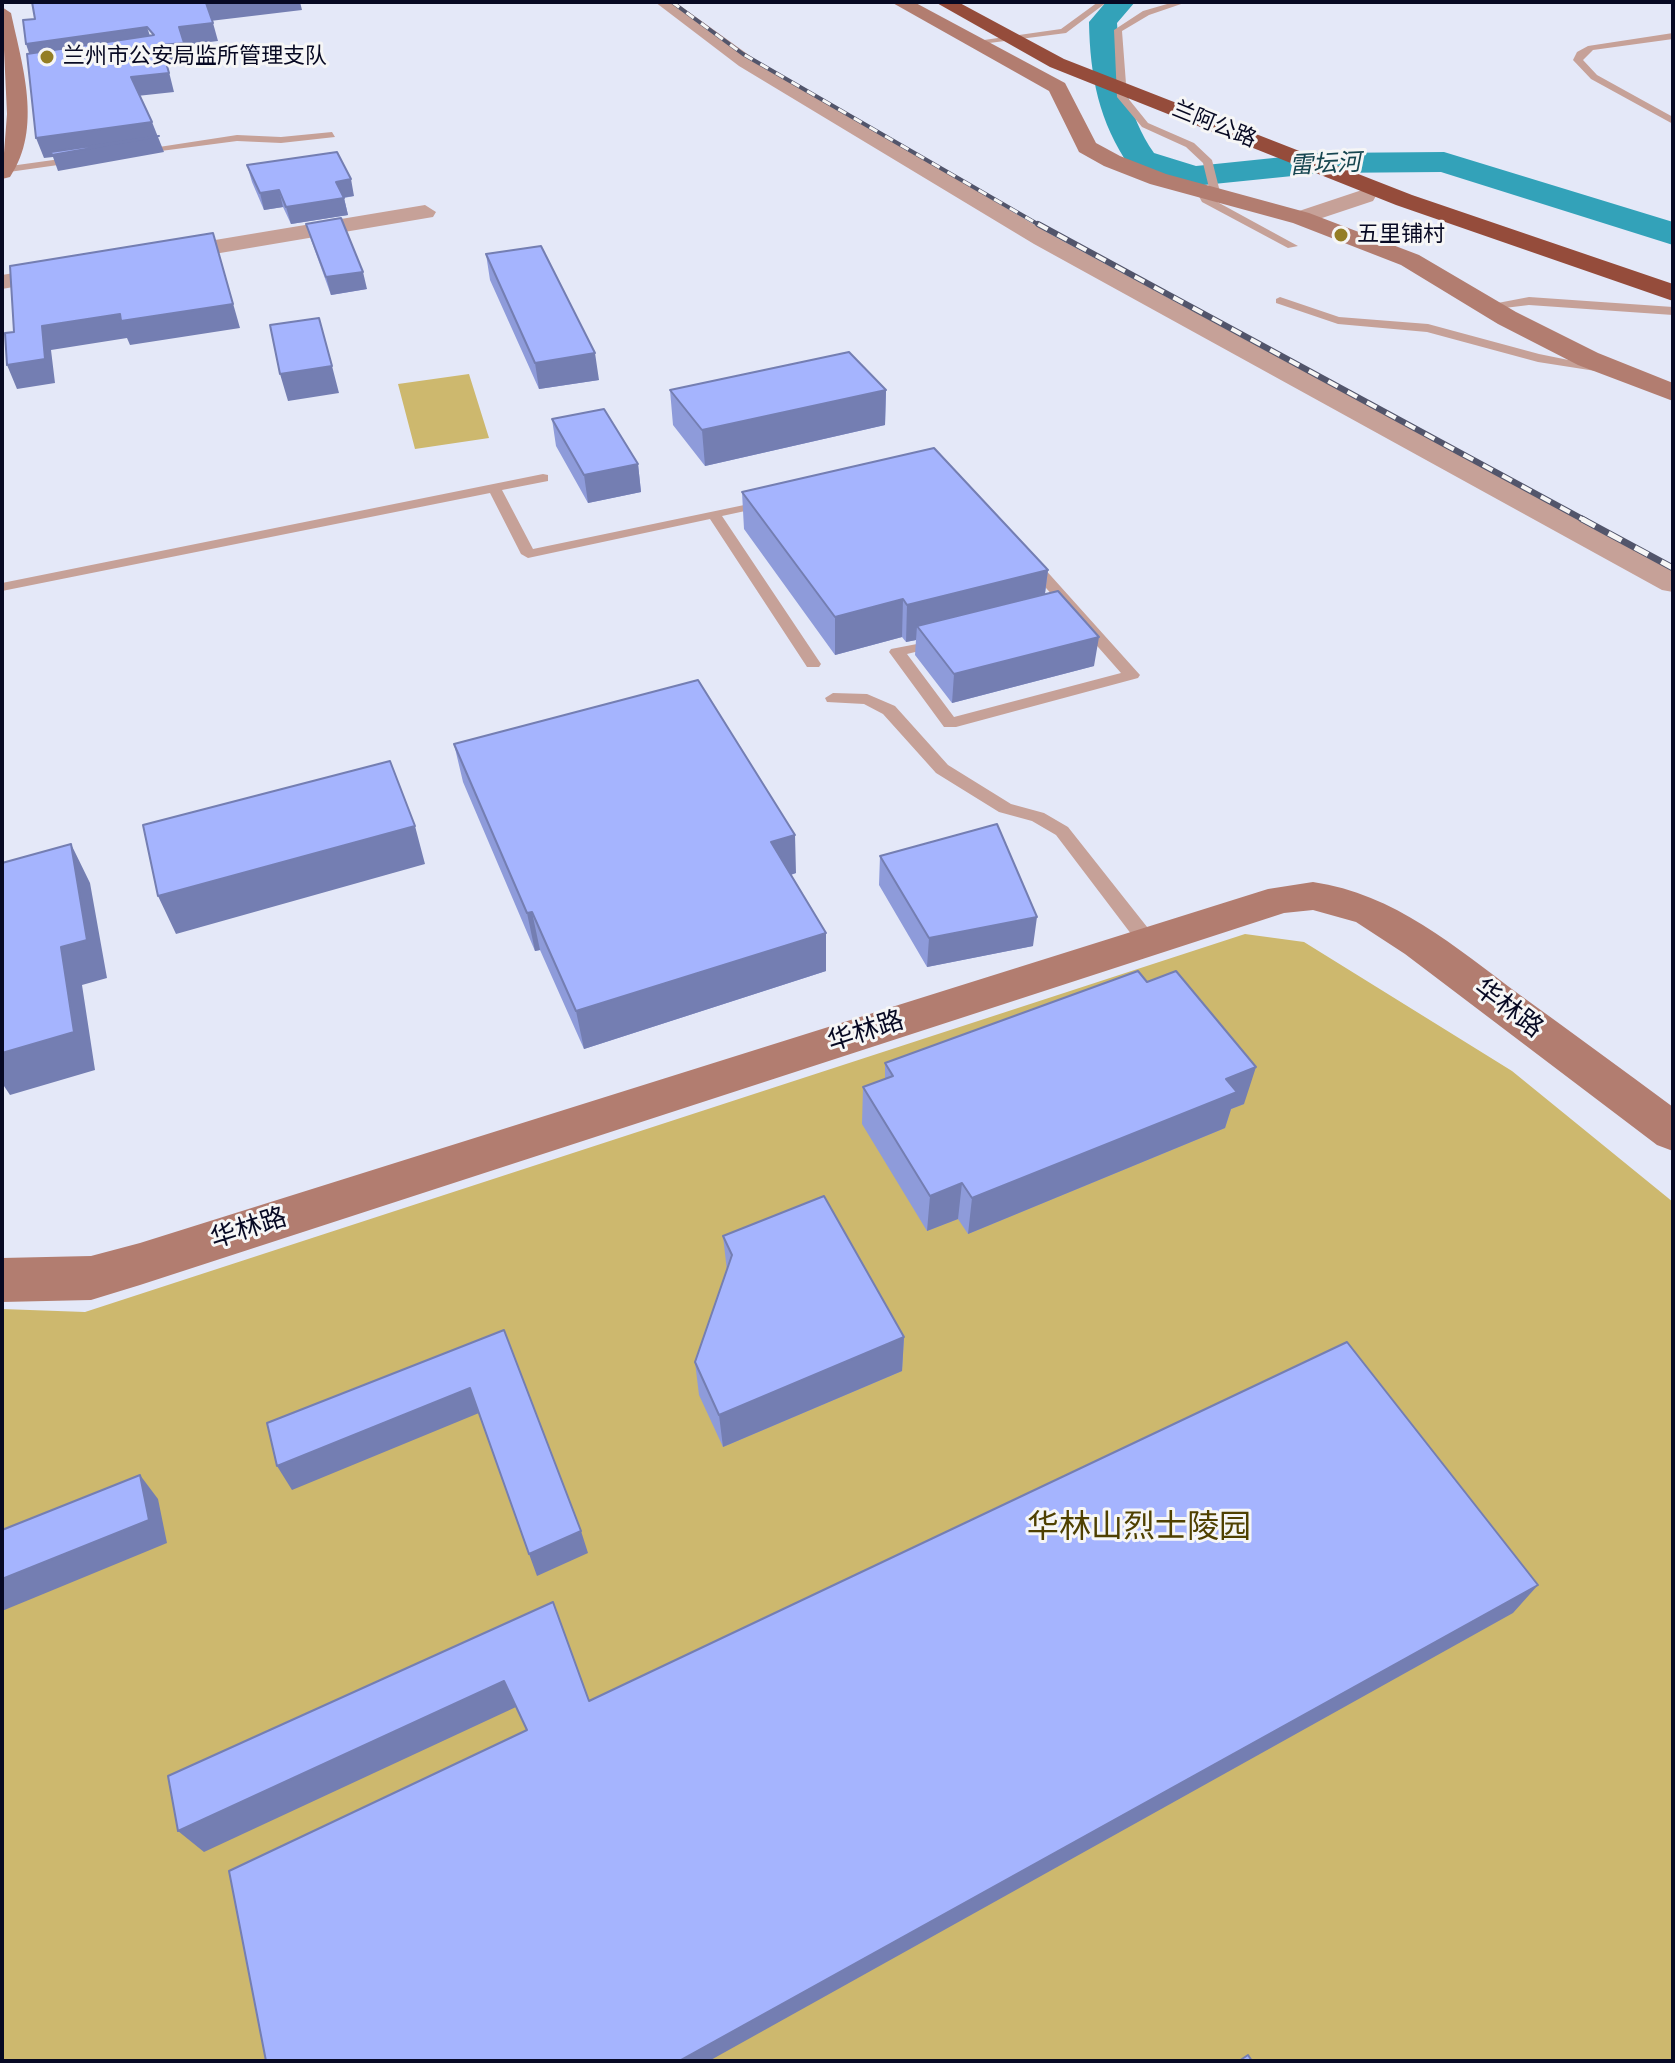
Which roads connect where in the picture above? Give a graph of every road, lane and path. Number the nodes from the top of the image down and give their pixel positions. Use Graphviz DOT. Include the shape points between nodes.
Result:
graph roads {
  1 [pos="664,2"];
  2 [pos="900,2"];
  3 [pos="944,2"];
  4 [pos="969,2"];
  5 [pos="1103,2"];
  6 [pos="1183,2"];
  7 [pos="2,13"];
  8 [pos="1673,36"];
  9 [pos="974,42"];
  10 [pos="1673,121"];
  11 [pos="332,135"];
  12 [pos="129,152"];
  13 [pos="98,156"];
  14 [pos="5,162"];
  15 [pos="1209,183"];
  16 [pos="1365,196"];
  17 [pos="425,212"];
  18 [pos="1301,218"];
  19 [pos="1585,238"];
  20 [pos="1292,246"];
  21 [pos="143,259"];
  22 [pos="96,266"];
  23 [pos="2,282"];
  24 [pos="1670,298"];
  25 [pos="1280,301"];
  26 [pos="1488,306"];
  27 [pos="1614,370"];
  28 [pos="1673,393"];
  29 [pos="543,478"];
  30 [pos="494,488"];
  31 [pos="790,497"];
  32 [pos="714,514"];
  33 [pos="1022,553"];
  34 [pos="1673,583"];
  35 [pos="2,587"];
  36 [pos="956,637"];
  37 [pos="813,664"];
  38 [pos="833,698"];
  39 [pos="1148,942"];
  40 [pos="1673,1132"];
  41 [pos="2,1280"];
  1 -- 34 [label="street" via="746,62 1042,239"];
  2 -- 9 [label="street"];
  3 -- 24 [label="highway, 兰阿公路" via="1072,69"];
  4 -- 19 [label="highway, 兰阿公路" via="1078,59"];
  5 -- 9 [label="lane" via="1063,31"];
  6 -- 15 [label="lane" via="1146,13 1118,30 1122,97 1145,125 1190,145 1208,162"];
  7 -- 14 [label="street" via="19,68 19,112"];
  8 -- 10 [label="lane" via="1591,48 1578,60 1594,77"];
  9 -- 15 [label="street" via="1058,87 1087,147 1158,179"];
  11 -- 12 [label="lane" via="208,140"];
  13 -- 14 [label="lane"];
  15 -- 18 [label="street"];
  15 -- 20 [label="lane" via="1206,200"];
  16 -- 18 [label="street"];
  17 -- 21 [label="street"];
  18 -- 26 [label="street" via="1410,260"];
  22 -- 23 [label="street"];
  24 -- 26 [label="lane"];
  25 -- 27 [label="lane" via="1338,320 1428,328 1538,358"];
  26 -- 27 [label="street"];
  27 -- 28 [label="street"];
  29 -- 30 [label="lane"];
  30 -- 32 [label="lane" via="528,554"];
  30 -- 35 [label="lane"];
  31 -- 32 [label="lane"];
  32 -- 37 [label="lane"];
  33 -- 36 [label="lane" via="1065,610 1132,675 950,723 897,652"];
  38 -- 39 [label="lane" via="867,699 889,710 942,769 1005,808 1038,817 1062,831"];
  39 -- 40 [label="street, 华林路" via="1282,899 1345,901 1420,943"];
  39 -- 41 [label="street, 华林路" via="140,1264 91,1278"];
}
